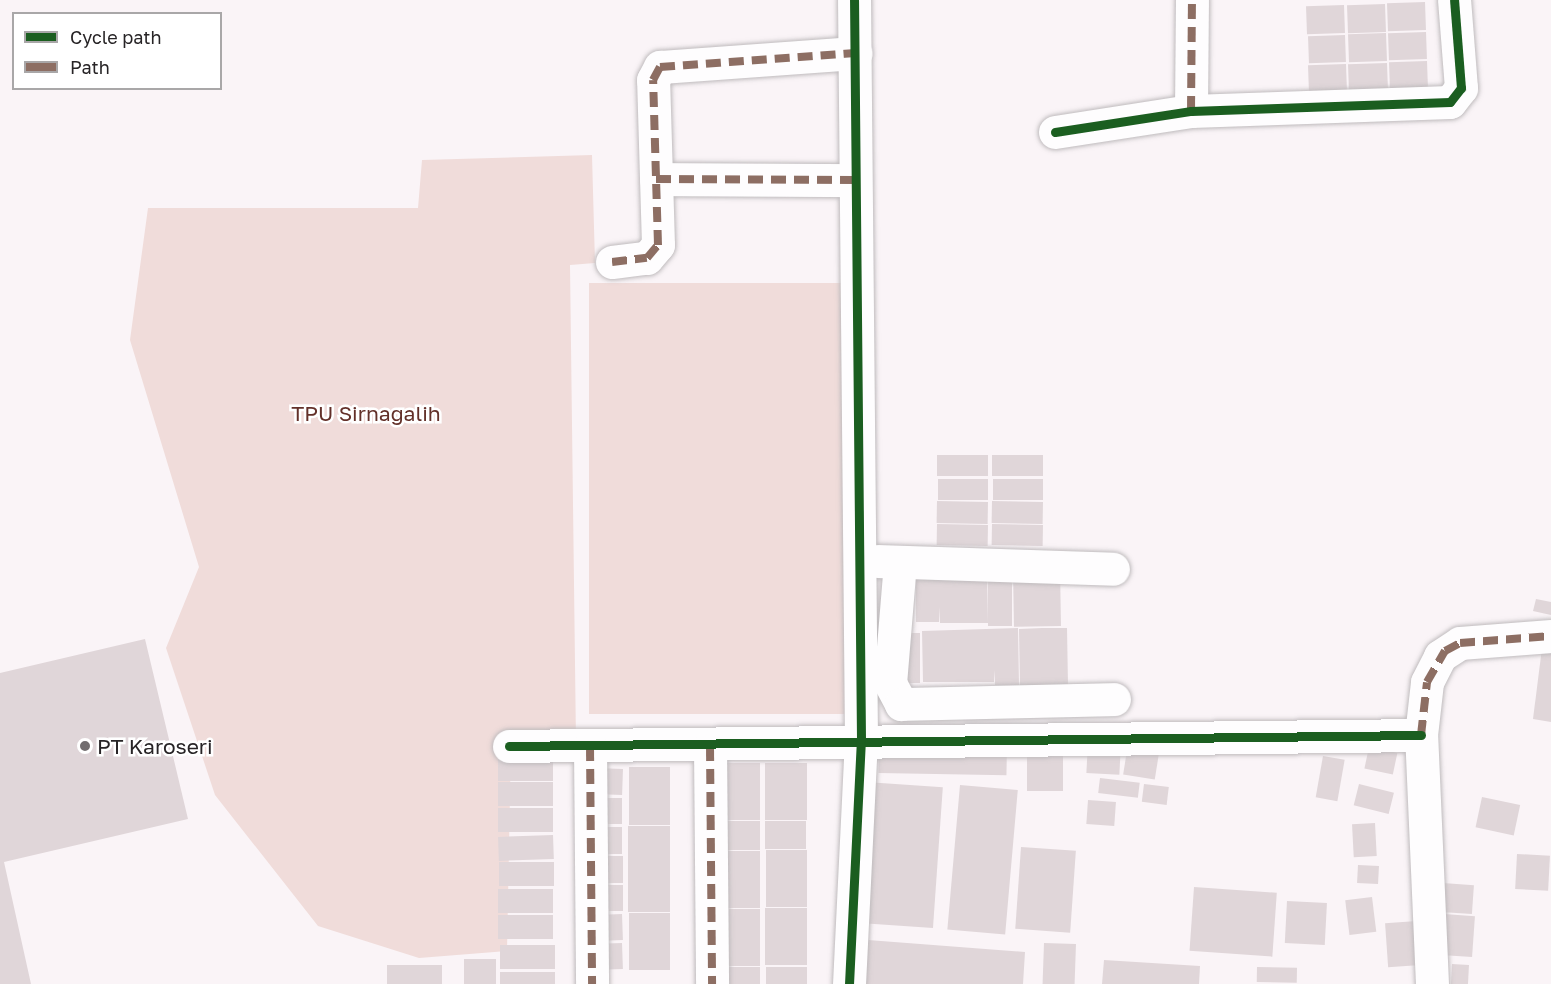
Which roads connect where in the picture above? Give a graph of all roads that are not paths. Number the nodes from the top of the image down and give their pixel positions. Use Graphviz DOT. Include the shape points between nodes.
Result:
graph roads {
  1 [pos="854,0"];
  2 [pos="1192,0"];
  3 [pos="1454,0"];
  4 [pos="855,53"];
  5 [pos="1191,111"];
  6 [pos="1055,132"];
  7 [pos="656,179"];
  8 [pos="855,180"];
  9 [pos="612,262"];
  10 [pos="858,560"];
  11 [pos="900,562"];
  12 [pos="1113,569"];
  13 [pos="1551,636"];
  14 [pos="1114,699"];
  15 [pos="1421,735"];
  16 [pos="861,739"];
  17 [pos="509,746"];
  18 [pos="590,746"];
  19 [pos="710,746"];
  20 [pos="592,984"];
  21 [pos="712,984"];
  22 [pos="849,984"];
  23 [pos="1432,984"];
  1 -- 4 [label="street"];
  2 -- 5 [label="street"];
  3 -- 5 [label="street" via="1461,88 1450,102"];
  4 -- 7 [label="street" via="660,67 653,80"];
  4 -- 8 [label="street"];
  5 -- 6 [label="street"];
  7 -- 8 [label="street"];
  7 -- 9 [label="street" via="657,249 647,258"];
  8 -- 10 [label="street"];
  10 -- 11 [label="street"];
  10 -- 16 [label="street"];
  11 -- 12 [label="street"];
  11 -- 14 [label="street" via="890,683 901,704"];
  13 -- 15 [label="street" via="1460,643 1445,651 1427,682"];
  15 -- 16 [label="street"];
  15 -- 23 [label="street"];
  16 -- 19 [label="street"];
  16 -- 22 [label="street"];
  17 -- 18 [label="street"];
  18 -- 19 [label="street"];
  18 -- 20 [label="street"];
  19 -- 21 [label="street"];
}
